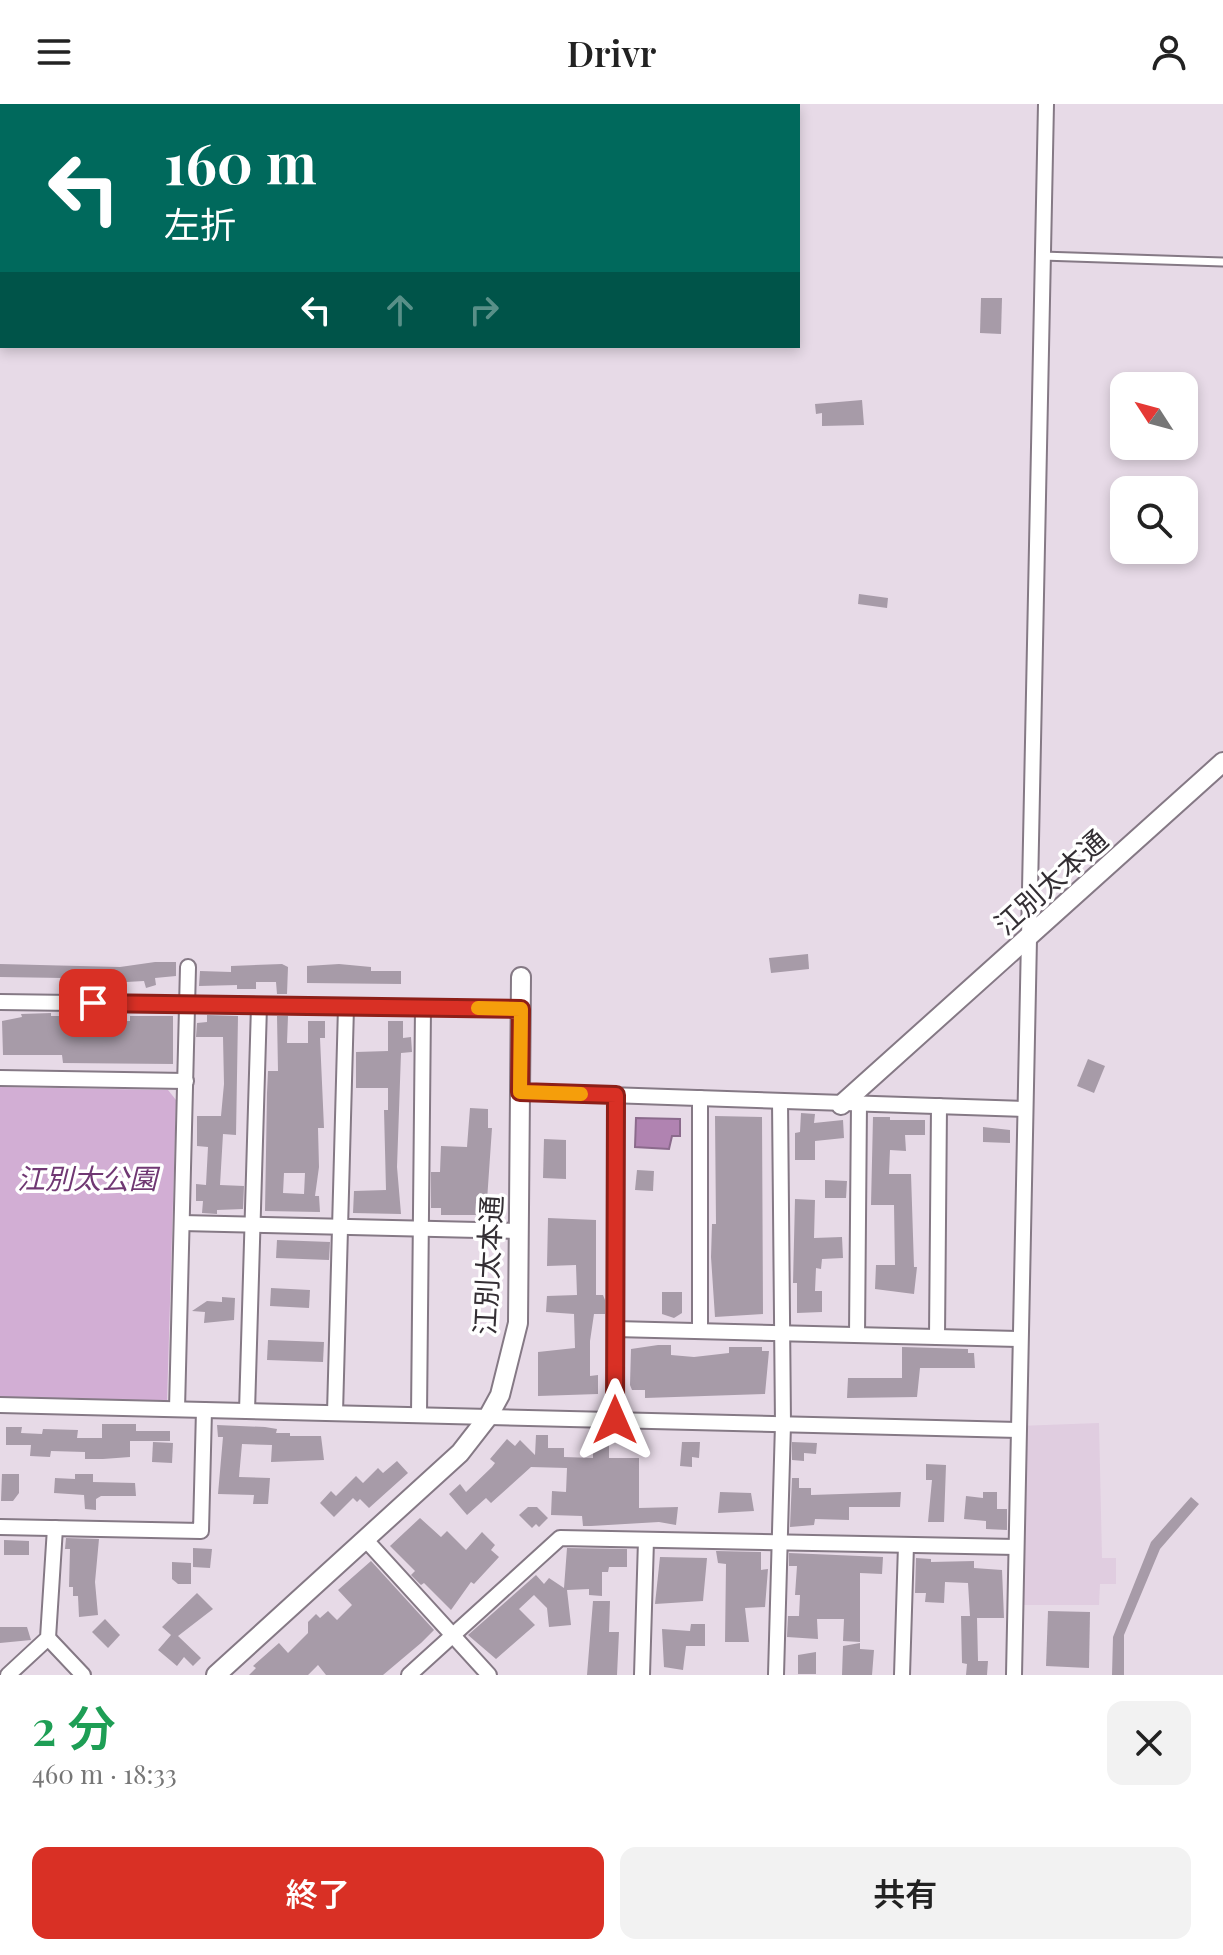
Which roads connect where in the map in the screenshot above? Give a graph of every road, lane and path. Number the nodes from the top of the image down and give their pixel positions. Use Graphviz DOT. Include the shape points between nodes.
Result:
graph roads {
  1 [pos="1046,104"];
  2 [pos="1042,256"];
  3 [pos="1223,262"];
  4 [pos="1223,762"];
  5 [pos="1028,939"];
  6 [pos="188,967"];
  7 [pos="521,977"];
  8 [pos="0,1002"];
  9 [pos="187,1005"];
  10 [pos="259,1006"];
  11 [pos="346,1007"];
  12 [pos="423,1008"];
  13 [pos="521,1009"];
  14 [pos="0,1078"];
  15 [pos="186,1081"];
  16 [pos="520,1092"];
  17 [pos="616,1095"];
  18 [pos="700,1098"];
  19 [pos="780,1101"];
  20 [pos="850,1104"];
  21 [pos="939,1106"];
  22 [pos="1025,1109"];
  23 [pos="182,1223"];
  24 [pos="253,1224"];
  25 [pos="342,1226"];
  26 [pos="420,1228"];
  27 [pos="519,1231"];
  28 [pos="615,1329"];
  29 [pos="700,1331"];
  30 [pos="782,1333"];
  31 [pos="857,1335"];
  32 [pos="937,1337"];
  33 [pos="1020,1339"];
  34 [pos="0,1405"];
  35 [pos="177,1409"];
  36 [pos="204,1410"];
  37 [pos="247,1411"];
  38 [pos="335,1413"];
  39 [pos="419,1415"];
  40 [pos="488,1417"];
  41 [pos="615,1420"];
  42 [pos="783,1424"];
  43 [pos="1018,1430"];
  44 [pos="0,1527"];
  45 [pos="55,1528"];
  46 [pos="365,1539"];
  47 [pos="646,1540"];
  48 [pos="781,1542"];
  49 [pos="906,1545"];
  50 [pos="1016,1547"];
  51 [pos="453,1635"];
  52 [pos="48,1638"];
  53 [pos="8,1675"];
  54 [pos="83,1675"];
  55 [pos="216,1675"];
  56 [pos="409,1675"];
  57 [pos="489,1675"];
  58 [pos="642,1675"];
  59 [pos="776,1675"];
  60 [pos="902,1675"];
  61 [pos="1014,1675"];
  1 -- 2 [label="street"];
  2 -- 3 [label="lane"];
  2 -- 5 [label="street"];
  4 -- 5 [label="street, 江別太本通"];
  5 -- 20 [label="street, 江別太本通"];
  5 -- 22 [label="street"];
  6 -- 9 [label="street"];
  7 -- 13 [label="street, 江別太本通"];
  8 -- 9 [label="street"];
  9 -- 10 [label="street"];
  9 -- 15 [label="street"];
  10 -- 11 [label="street"];
  10 -- 24 [label="street"];
  11 -- 12 [label="street"];
  11 -- 25 [label="street"];
  12 -- 13 [label="street"];
  12 -- 26 [label="street"];
  13 -- 16 [label="street, 江別太本通"];
  14 -- 15 [label="street"];
  15 -- 23 [label="street"];
  16 -- 17 [label="street"];
  16 -- 27 [label="street, 江別太本通"];
  17 -- 18 [label="street"];
  17 -- 28 [label="street"];
  18 -- 19 [label="street"];
  18 -- 29 [label="street"];
  19 -- 20 [label="street"];
  19 -- 30 [label="street"];
  20 -- 21 [label="street"];
  20 -- 31 [label="street"];
  21 -- 22 [label="street"];
  21 -- 32 [label="street"];
  22 -- 33 [label="street"];
  23 -- 24 [label="street"];
  23 -- 35 [label="street"];
  24 -- 25 [label="street"];
  24 -- 37 [label="street"];
  25 -- 26 [label="street"];
  25 -- 38 [label="street"];
  26 -- 27 [label="street"];
  26 -- 39 [label="street"];
  27 -- 40 [label="street, 江別太本通" via="518,1323 500,1395"];
  28 -- 29 [label="street"];
  28 -- 41 [label="street"];
  29 -- 30 [label="street"];
  30 -- 31 [label="street"];
  30 -- 42 [label="street"];
  31 -- 32 [label="street"];
  32 -- 33 [label="street"];
  33 -- 43 [label="street"];
  34 -- 35 [label="street"];
  35 -- 36 [label="street"];
  36 -- 37 [label="street"];
  36 -- 45 [label="street" via="201,1531"];
  37 -- 38 [label="street"];
  38 -- 39 [label="street"];
  39 -- 40 [label="street"];
  40 -- 41 [label="street"];
  40 -- 46 [label="street, 江別太本通" via="460,1453"];
  41 -- 42 [label="street"];
  42 -- 43 [label="street"];
  42 -- 48 [label="street"];
  43 -- 50 [label="street"];
  44 -- 45 [label="street"];
  45 -- 52 [label="street"];
  46 -- 51 [label="street"];
  46 -- 55 [label="street, 江別太本通"];
  47 -- 48 [label="street"];
  47 -- 51 [label="street" via="560,1538"];
  47 -- 58 [label="street"];
  48 -- 49 [label="street"];
  48 -- 59 [label="street"];
  49 -- 50 [label="street"];
  49 -- 60 [label="street"];
  50 -- 61 [label="street"];
  51 -- 56 [label="street"];
  51 -- 57 [label="street"];
  52 -- 53 [label="street"];
  52 -- 54 [label="street"];
}
